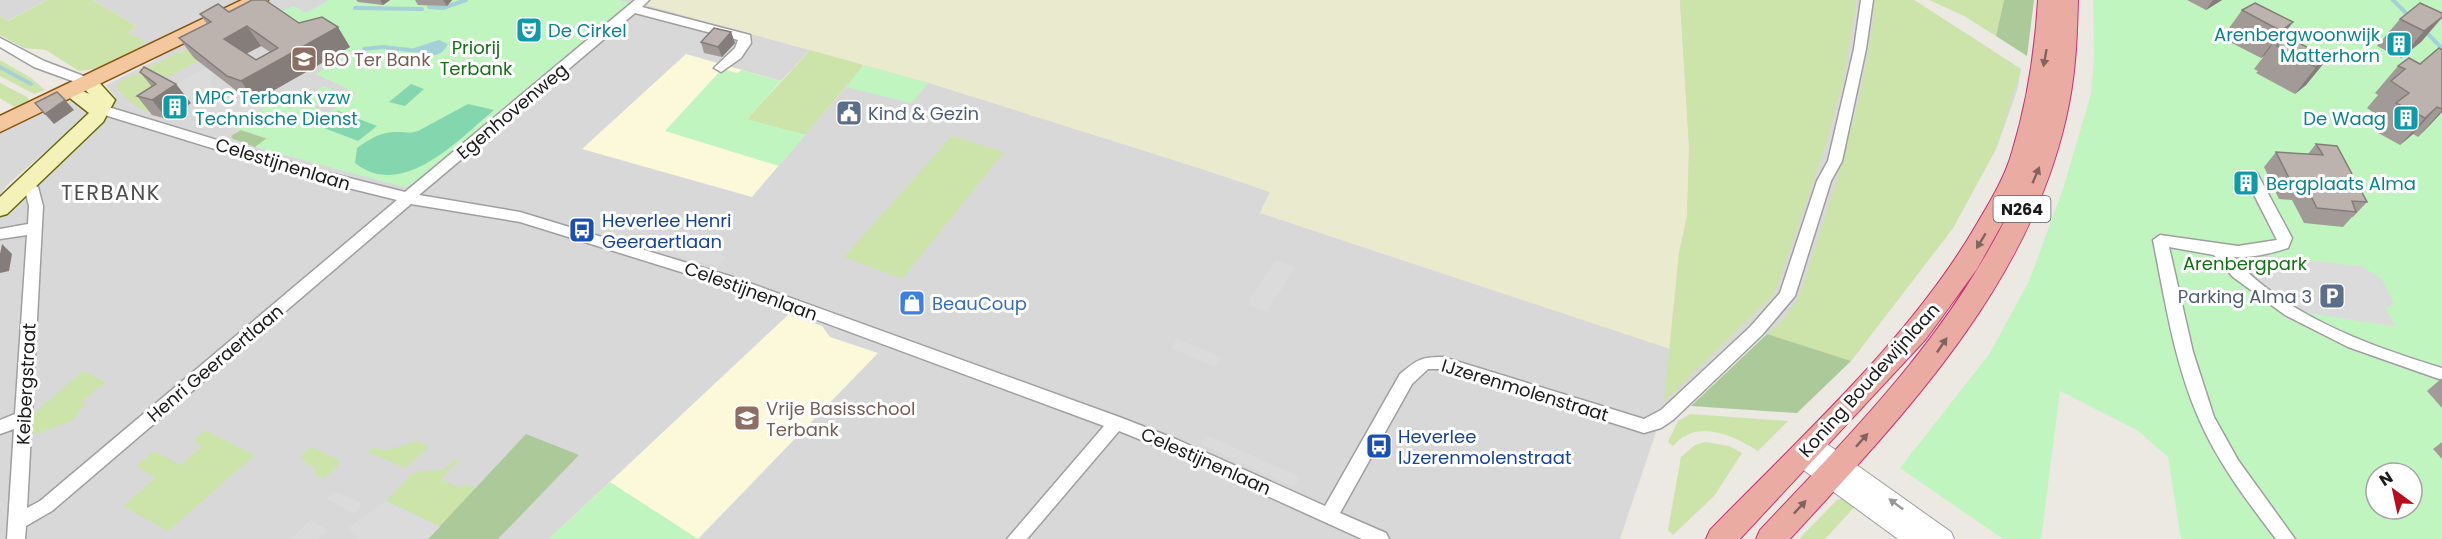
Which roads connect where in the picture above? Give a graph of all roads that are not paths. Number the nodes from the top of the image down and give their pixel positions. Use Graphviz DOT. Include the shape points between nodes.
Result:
graph roads {
  1 [pos="258,0"];
  2 [pos="1867,0"];
  3 [pos="2049,0"];
  4 [pos="2067,0"];
  5 [pos="639,4"];
  6 [pos="0,42"];
  7 [pos="39,64"];
  8 [pos="721,68"];
  9 [pos="79,87"];
  10 [pos="100,109"];
  11 [pos="0,125"];
  12 [pos="2252,177"];
  13 [pos="24,186"];
  14 [pos="408,198"];
  15 [pos="0,209"];
  16 [pos="34,228"];
  17 [pos="0,234"];
  18 [pos="2220,252"];
  19 [pos="2442,374"];
  20 [pos="24,418"];
  21 [pos="1116,423"];
  22 [pos="0,427"];
  23 [pos="1807,451"];
  24 [pos="1836,470"];
  25 [pos="1329,515"];
  26 [pos="17,522"];
  27 [pos="16,539"];
  28 [pos="1016,539"];
  29 [pos="1380,539"];
  30 [pos="1721,539"];
  31 [pos="1771,539"];
  32 [pos="1916,539"];
  33 [pos="1943,539"];
  34 [pos="2286,539"];
  1 -- 9 [label="main road"];
  2 -- 25 [label="street, IJzerenmolenstraat" via="1835,161 1824,181 1787,296 1756,331 1660,420 1649,425 1637,425 1443,363 1424,363 1406,380"];
  3 -- 23 [label="highway, Koning Boudewijnlaan / N264, one-way" via="2046,50 2024,153 1986,231 1917,332"];
  24 -- 4 [label="highway, Koning Boudewijnlaan / N264, one-way" via="1940,349 2009,236 2041,164 2062,88"];
  5 -- 8 [label="street" via="745,39 736,55"];
  5 -- 14 [label="street, Egenhovenweg"];
  6 -- 7 [label="street"];
  7 -- 9 [label="street"];
  7 -- 9 [label="street" via="59,84"];
  9 -- 10 [label="main road"];
  9 -- 11 [label="main road"];
  10 -- 13 [label="main road"];
  10 -- 14 [label="street, Celestijnenlaan" via="312,174"];
  12 -- 18 [label="street" via="2285,238 2283,244 2273,249"];
  13 -- 15 [label="main road"];
  13 -- 16 [label="street, Keibergstraat" via="33,191"];
  14 -- 21 [label="street, Celestijnenlaan" via="520,217 728,280"];
  14 -- 26 [label="street, Henri Geeraertlaan" via="46,506"];
  16 -- 17 [label="street"];
  16 -- 20 [label="street, Keibergstraat"];
  18 -- 19 [label="street" via="2260,291 2292,311 2405,364"];
  18 -- 34 [label="street" via="2160,240 2182,340 2206,417 2235,473"];
  20 -- 22 [label="street"];
  20 -- 26 [label="street, Keibergstraat"];
  21 -- 25 [label="street, Celestijnenlaan"];
  21 -- 28 [label="street"];
  23 -- 24 [label="street"];
  23 -- 30 [label="highway, Koning Boudewijnlaan / N264"];
  31 -- 24 [label="highway, Koning Boudewijnlaan / N264, one-way"];
  24 -- 32 [label="street"];
  33 -- 24 [label="street, one-way"];
  25 -- 29 [label="street, Celestijnenlaan"];
  26 -- 27 [label="street, Keibergstraat"];
}
